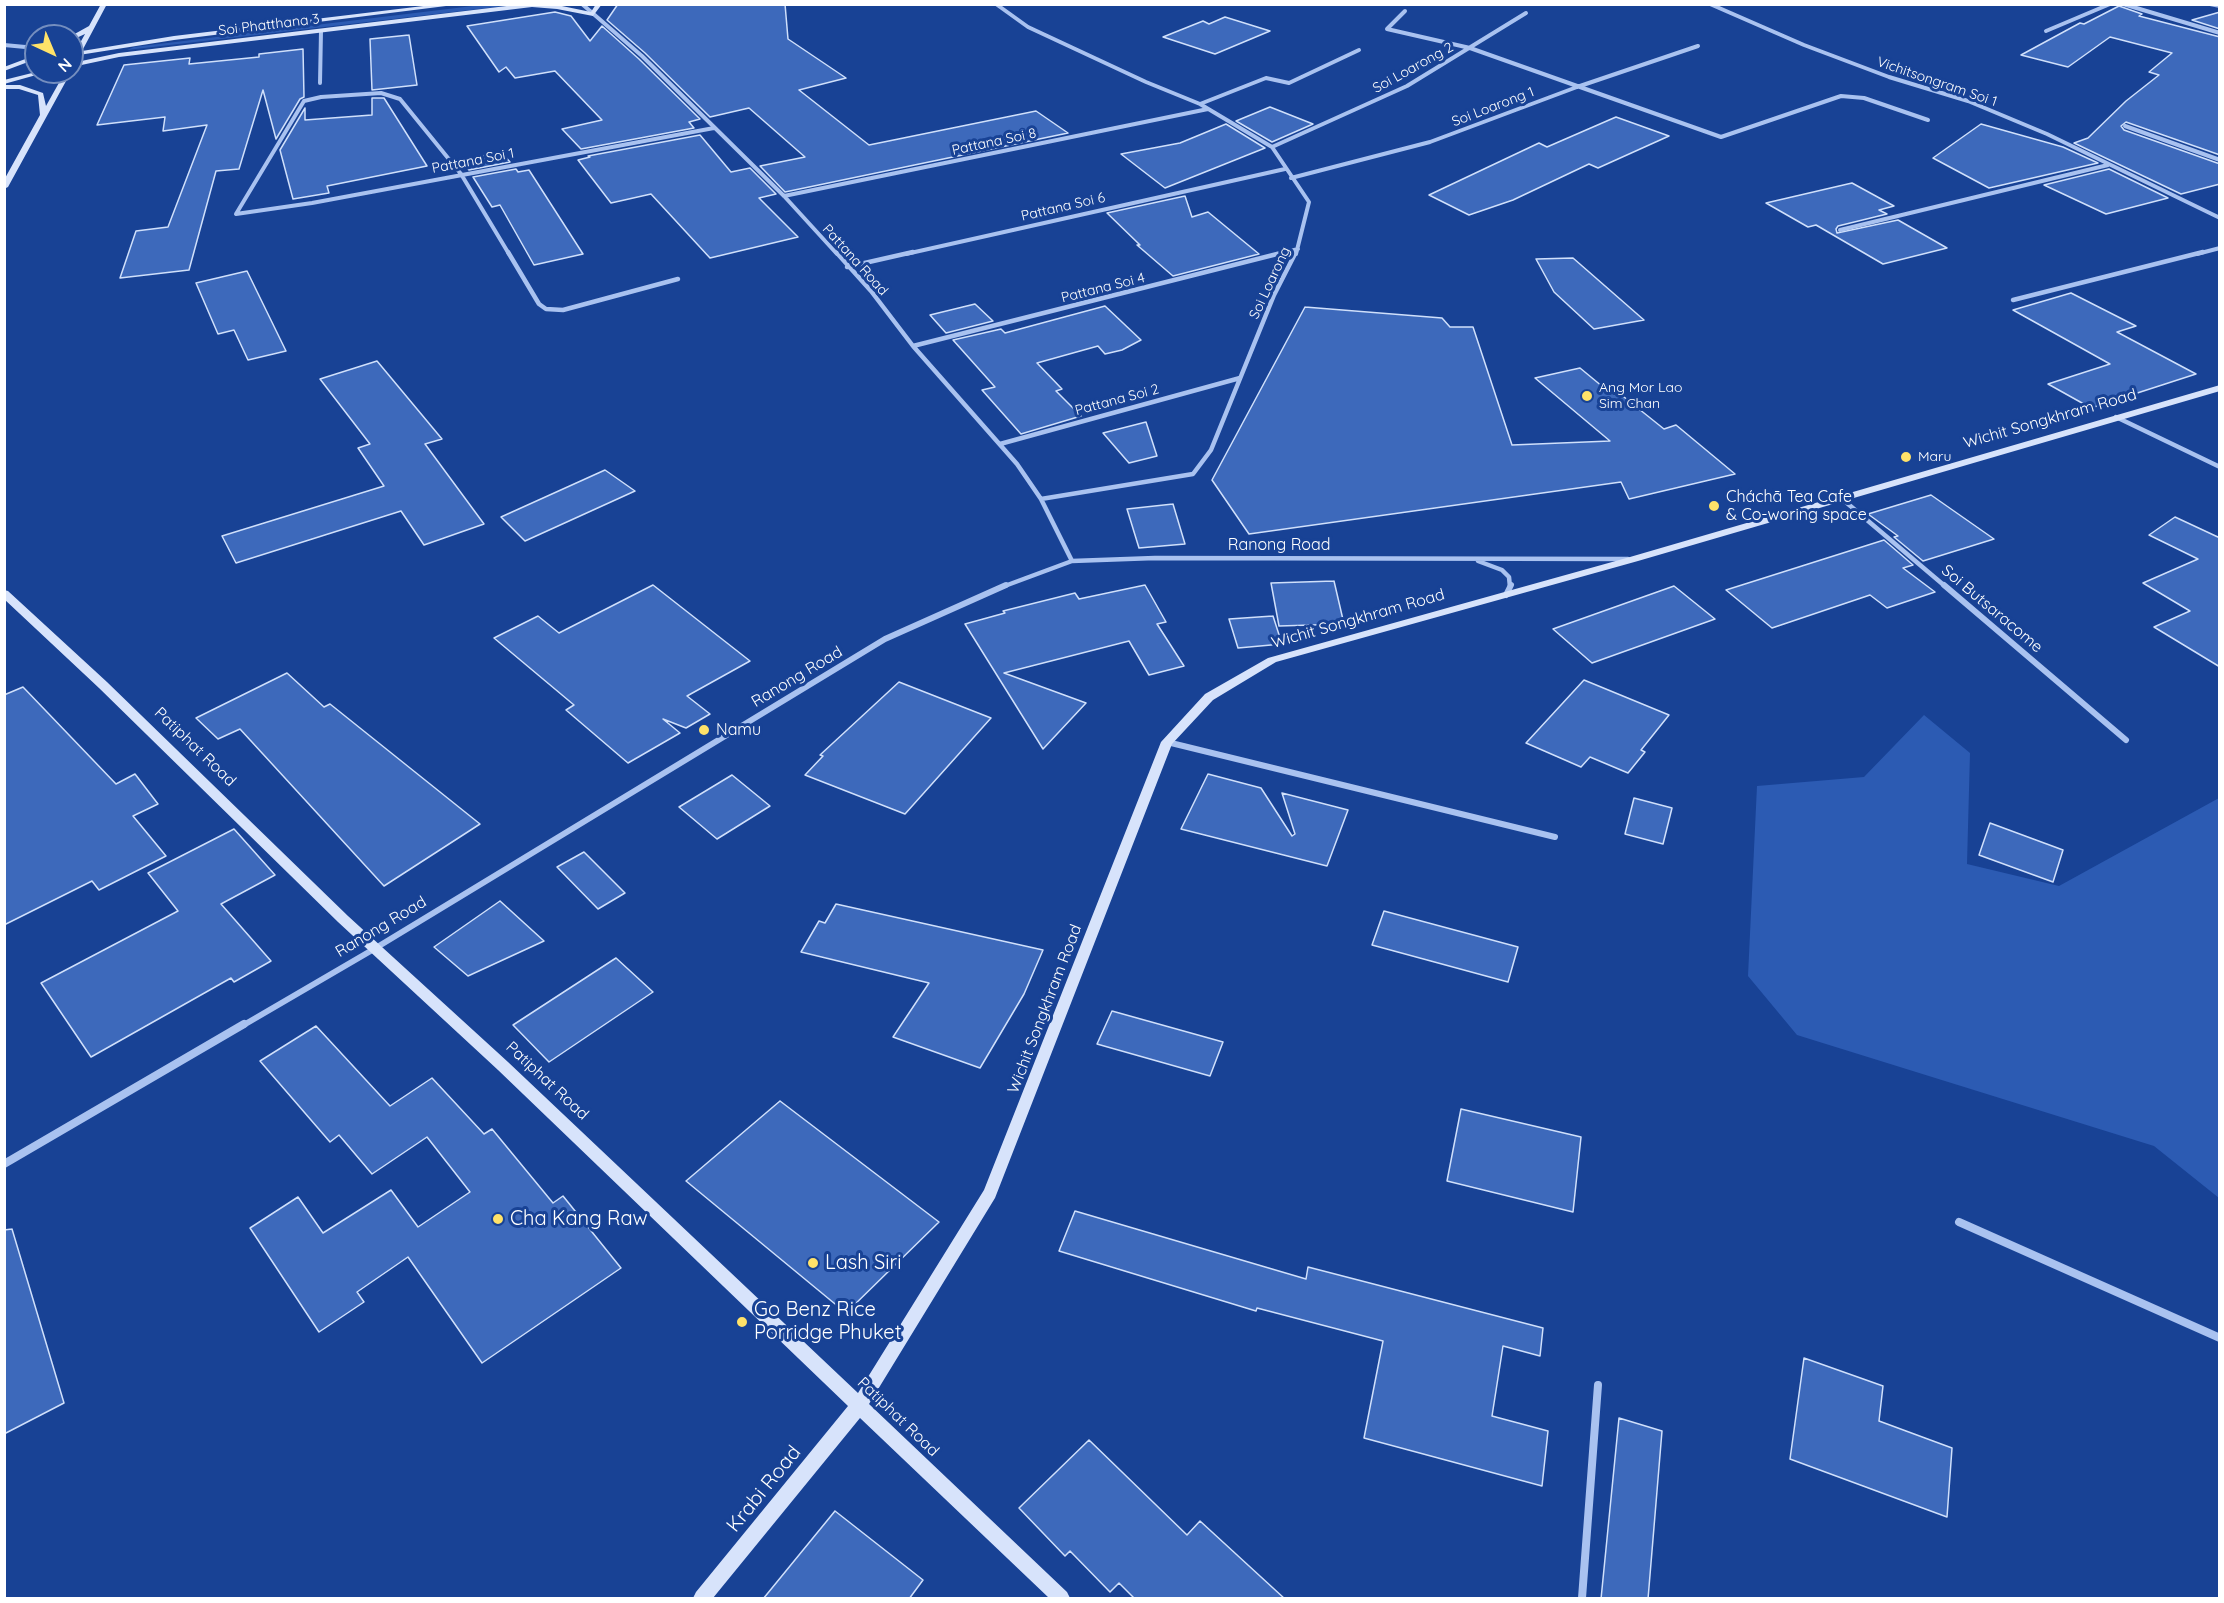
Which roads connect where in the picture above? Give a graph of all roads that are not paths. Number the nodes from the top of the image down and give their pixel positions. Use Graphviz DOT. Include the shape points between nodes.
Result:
graph roads {
  1 [pos="104,4"];
  2 [pos="459,4"];
  3 [pos="542,4"];
  4 [pos="582,4"];
  5 [pos="599,4"];
  6 [pos="996,4"];
  7 [pos="1710,4"];
  8 [pos="2110,4"];
  9 [pos="2123,4"];
  10 [pos="2211,4"];
  11 [pos="526,6"];
  12 [pos="2220,6"];
  13 [pos="1405,11"];
  14 [pos="1526,13"];
  15 [pos="593,14"];
  16 [pos="94,25"];
  17 [pos="84,31"];
  18 [pos="321,31"];
  19 [pos="2046,31"];
  20 [pos="2220,33"];
  21 [pos="84,40"];
  22 [pos="4,45"];
  23 [pos="1698,46"];
  24 [pos="24,47"];
  25 [pos="1470,48"];
  26 [pos="1359,50"];
  27 [pos="84,52"];
  28 [pos="24,62"];
  29 [pos="84,62"];
  30 [pos="24,66"];
  31 [pos="4,70"];
  32 [pos="24,77"];
  33 [pos="4,82"];
  34 [pos="320,83"];
  35 [pos="62,84"];
  36 [pos="4,87"];
  37 [pos="1577,87"];
  38 [pos="1200,104"];
  39 [pos="1209,109"];
  40 [pos="44,117"];
  41 [pos="1928,120"];
  42 [pos="2125,126"];
  43 [pos="714,128"];
  44 [pos="1272,147"];
  45 [pos="2220,160"];
  46 [pos="2109,165"];
  47 [pos="1285,168"];
  48 [pos="461,174"];
  49 [pos="1291,178"];
  50 [pos="4,187"];
  51 [pos="784,196"];
  52 [pos="2220,218"];
  53 [pos="1840,230"];
  54 [pos="2220,248"];
  55 [pos="1298,249"];
  56 [pos="846,267"];
  57 [pos="678,279"];
  58 [pos="2013,300"];
  59 [pos="913,346"];
  60 [pos="1240,378"];
  61 [pos="2220,388"];
  62 [pos="2116,417"];
  63 [pos="1000,444"];
  64 [pos="2220,466"];
  65 [pos="1841,498"];
  66 [pos="1041,499"];
  67 [pos="1471,559"];
  68 [pos="1634,560"];
  69 [pos="1072,561"];
  70 [pos="4,593"];
  71 [pos="1506,595"];
  72 [pos="2126,740"];
  73 [pos="1167,742"];
  74 [pos="1555,837"];
  75 [pos="374,949"];
  76 [pos="4,1164"];
  77 [pos="1959,1222"];
  78 [pos="2220,1338"];
  79 [pos="1598,1385"];
  80 [pos="859,1406"];
  81 [pos="702,1599"];
  82 [pos="1061,1599"];
  83 [pos="1582,1599"];
  1 -- 16 [label="street"];
  2 -- 27 [label="street, Soi Phatthana 3"];
  3 -- 11 [label="street, Soi Phatthana 3"];
  4 -- 15 [label="street, Pattana Road"];
  5 -- 15 [label="street"];
  6 -- 38 [label="street, Soi Loarong" via="1039,32"];
  7 -- 46 [label="street, Vichitsongram Soi 1" via="1889,77 1968,101"];
  8 -- 19 [label="street"];
  9 -- 20 [label="street"];
  10 -- 12 [label="street"];
  11 -- 15 [label="street"];
  11 -- 18 [label="street, Soi Phatthana 3"];
  13 -- 25 [label="street" via="1387,29"];
  14 -- 25 [label="street, Soi Loarong 2"];
  15 -- 43 [label="street, Pattana Road" via="642,56"];
  16 -- 17 [label="street"];
  16 -- 21 [label="street"];
  18 -- 29 [label="street, Soi Phatthana 3"];
  18 -- 34 [label="street"];
  22 -- 24 [label="street"];
  23 -- 37 [label="street, Soi Loarong 1"];
  25 -- 37 [label="street"];
  25 -- 44 [label="street, Soi Loarong 2" via="1407,86"];
  26 -- 38 [label="street" via="1289,83 1266,78"];
  28 -- 31 [label="street"];
  30 -- 31 [label="street"];
  32 -- 33 [label="street"];
  35 -- 40 [label="street"];
  36 -- 40 [label="street" via="41,94"];
  37 -- 41 [label="street" via="1721,137 1841,96 1864,98"];
  37 -- 49 [label="street, Soi Loarong 1" via="1430,142"];
  38 -- 39 [label="street, Soi Loarong"];
  39 -- 44 [label="street, Soi Loarong"];
  39 -- 51 [label="street, Pattana Soi 8"];
  40 -- 50 [label="street"];
  42 -- 45 [label="street"];
  43 -- 48 [label="street, Pattana Soi 1"];
  43 -- 51 [label="street, Pattana Road"];
  44 -- 47 [label="street, Soi Loarong"];
  46 -- 52 [label="street, Vichitsongram Soi 1"];
  46 -- 53 [label="street"];
  47 -- 49 [label="street, Soi Loarong"];
  47 -- 56 [label="street, Pattana Soi 6"];
  48 -- 48 [label="street, Pattana Soi 1" via="304,204 236,214 298,107 304,101 321,97 381,93 400,99"];
  48 -- 57 [label="street" via="539,304 546,309 563,310"];
  49 -- 55 [label="street, Soi Loarong" via="1309,202"];
  51 -- 56 [label="street, Pattana Road"];
  54 -- 58 [label="street"];
  55 -- 59 [label="street, Pattana Soi 4"];
  55 -- 60 [label="street, Soi Loarong" via="1274,295"];
  56 -- 59 [label="street, Pattana Road" via="871,291"];
  59 -- 63 [label="street, Pattana Road"];
  60 -- 63 [label="street, Pattana Soi 2"];
  60 -- 66 [label="street, Soi Loarong" via="1211,450 1193,474"];
  61 -- 62 [label="street, Wichit Songkhram Road"];
  62 -- 64 [label="street"];
  62 -- 65 [label="street, Wichit Songkhram Road"];
  63 -- 66 [label="street, Pattana Road"];
  65 -- 68 [label="street, Wichit Songkhram Road"];
  65 -- 72 [label="street, Soi Butsaracome"];
  66 -- 69 [label="street, Pattana Road"];
  67 -- 68 [label="street, Ranong Road"];
  67 -- 69 [label="street, Ranong Road"];
  67 -- 71 [label="street" via="1502,570 1509,577 1511,585"];
  68 -- 71 [label="street, Wichit Songkhram Road"];
  69 -- 75 [label="street, Ranong Road" via="986,593 885,639"];
  70 -- 75 [label="street, Patiphat Road"];
  71 -- 73 [label="street, Wichit Songkhram Road" via="1272,660 1209,696"];
  73 -- 74 [label="street"];
  73 -- 80 [label="street, Wichit Songkhram Road" via="990,1193"];
  75 -- 76 [label="street, Ranong Road"];
  75 -- 80 [label="street, Patiphat Road" via="503,1066"];
  77 -- 78 [label="street"];
  79 -- 83 [label="street"];
  80 -- 81 [label="street, Krabi Road"];
  80 -- 82 [label="street, Patiphat Road"];
}
